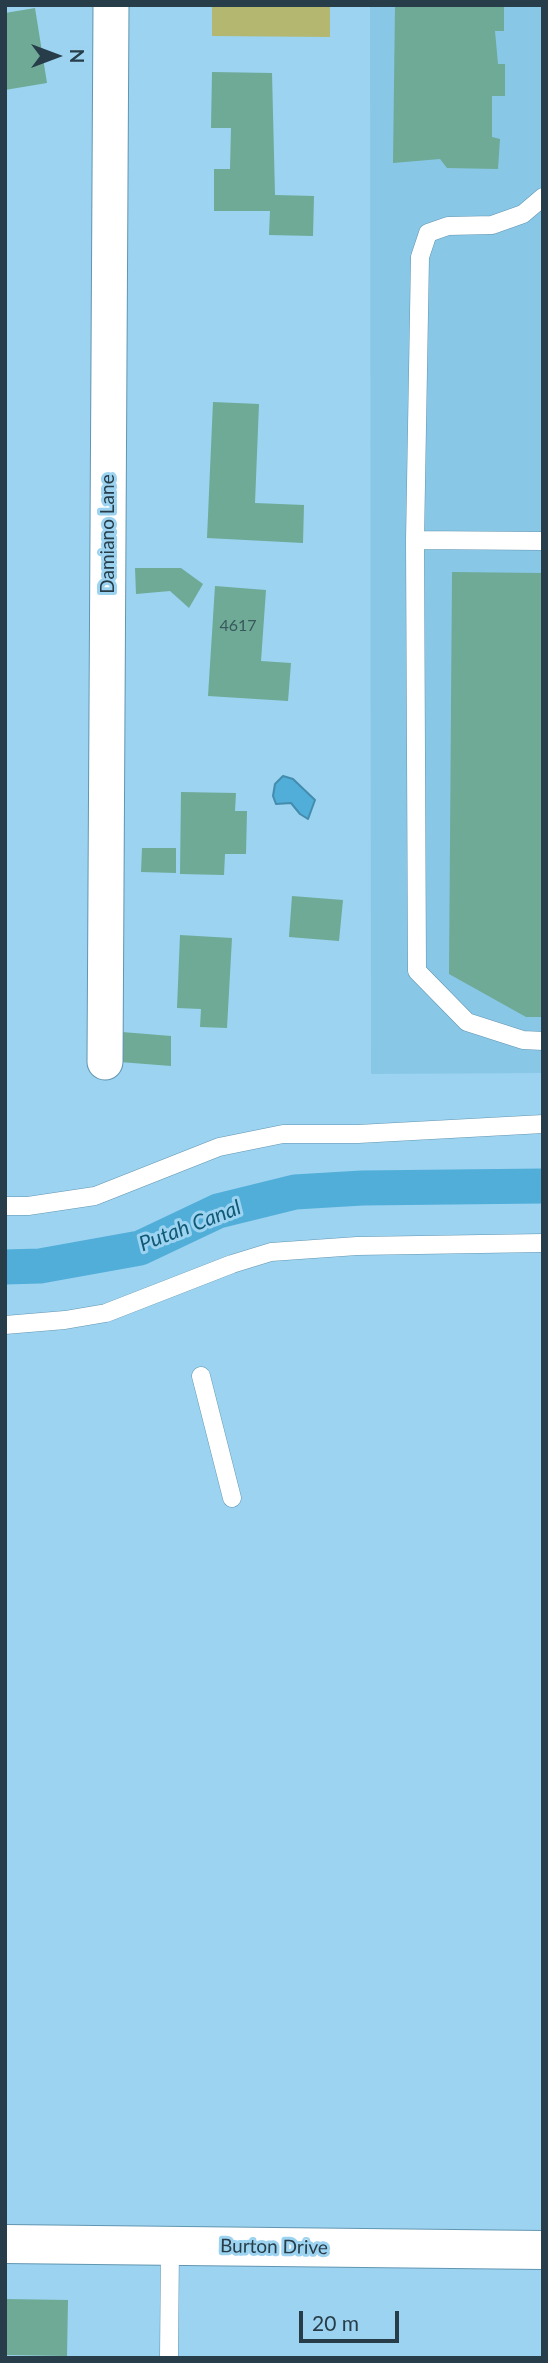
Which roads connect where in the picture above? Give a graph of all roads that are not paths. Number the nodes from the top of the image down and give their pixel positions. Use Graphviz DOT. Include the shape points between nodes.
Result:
graph roads {
  1 [pos="111,5"];
  2 [pos="543,197"];
  3 [pos="415,540"];
  4 [pos="543,541"];
  5 [pos="543,1041"];
  6 [pos="105,1062"];
  7 [pos="543,1124"];
  8 [pos="5,1206"];
  9 [pos="543,1243"];
  10 [pos="5,1325"];
  11 [pos="201,1376"];
  12 [pos="232,1498"];
  13 [pos="5,2244"];
  14 [pos="170,2246"];
  15 [pos="543,2250"];
  16 [pos="169,2358"];
  1 -- 6 [label="street, Damiano Lane"];
  2 -- 3 [label="lane" via="523,214 492,225 448,226 428,233 420,257"];
  3 -- 4 [label="lane"];
  3 -- 5 [label="lane" via="417,971 467,1022 523,1041"];
  7 -- 8 [label="lane" via="283,1134 219,1147 95,1196"];
  9 -- 10 [label="lane" via="271,1252 106,1313"];
  11 -- 12 [label="lane"];
  13 -- 14 [label="street, Burton Drive"];
  14 -- 15 [label="street, Burton Drive"];
  14 -- 16 [label="lane"];
}
